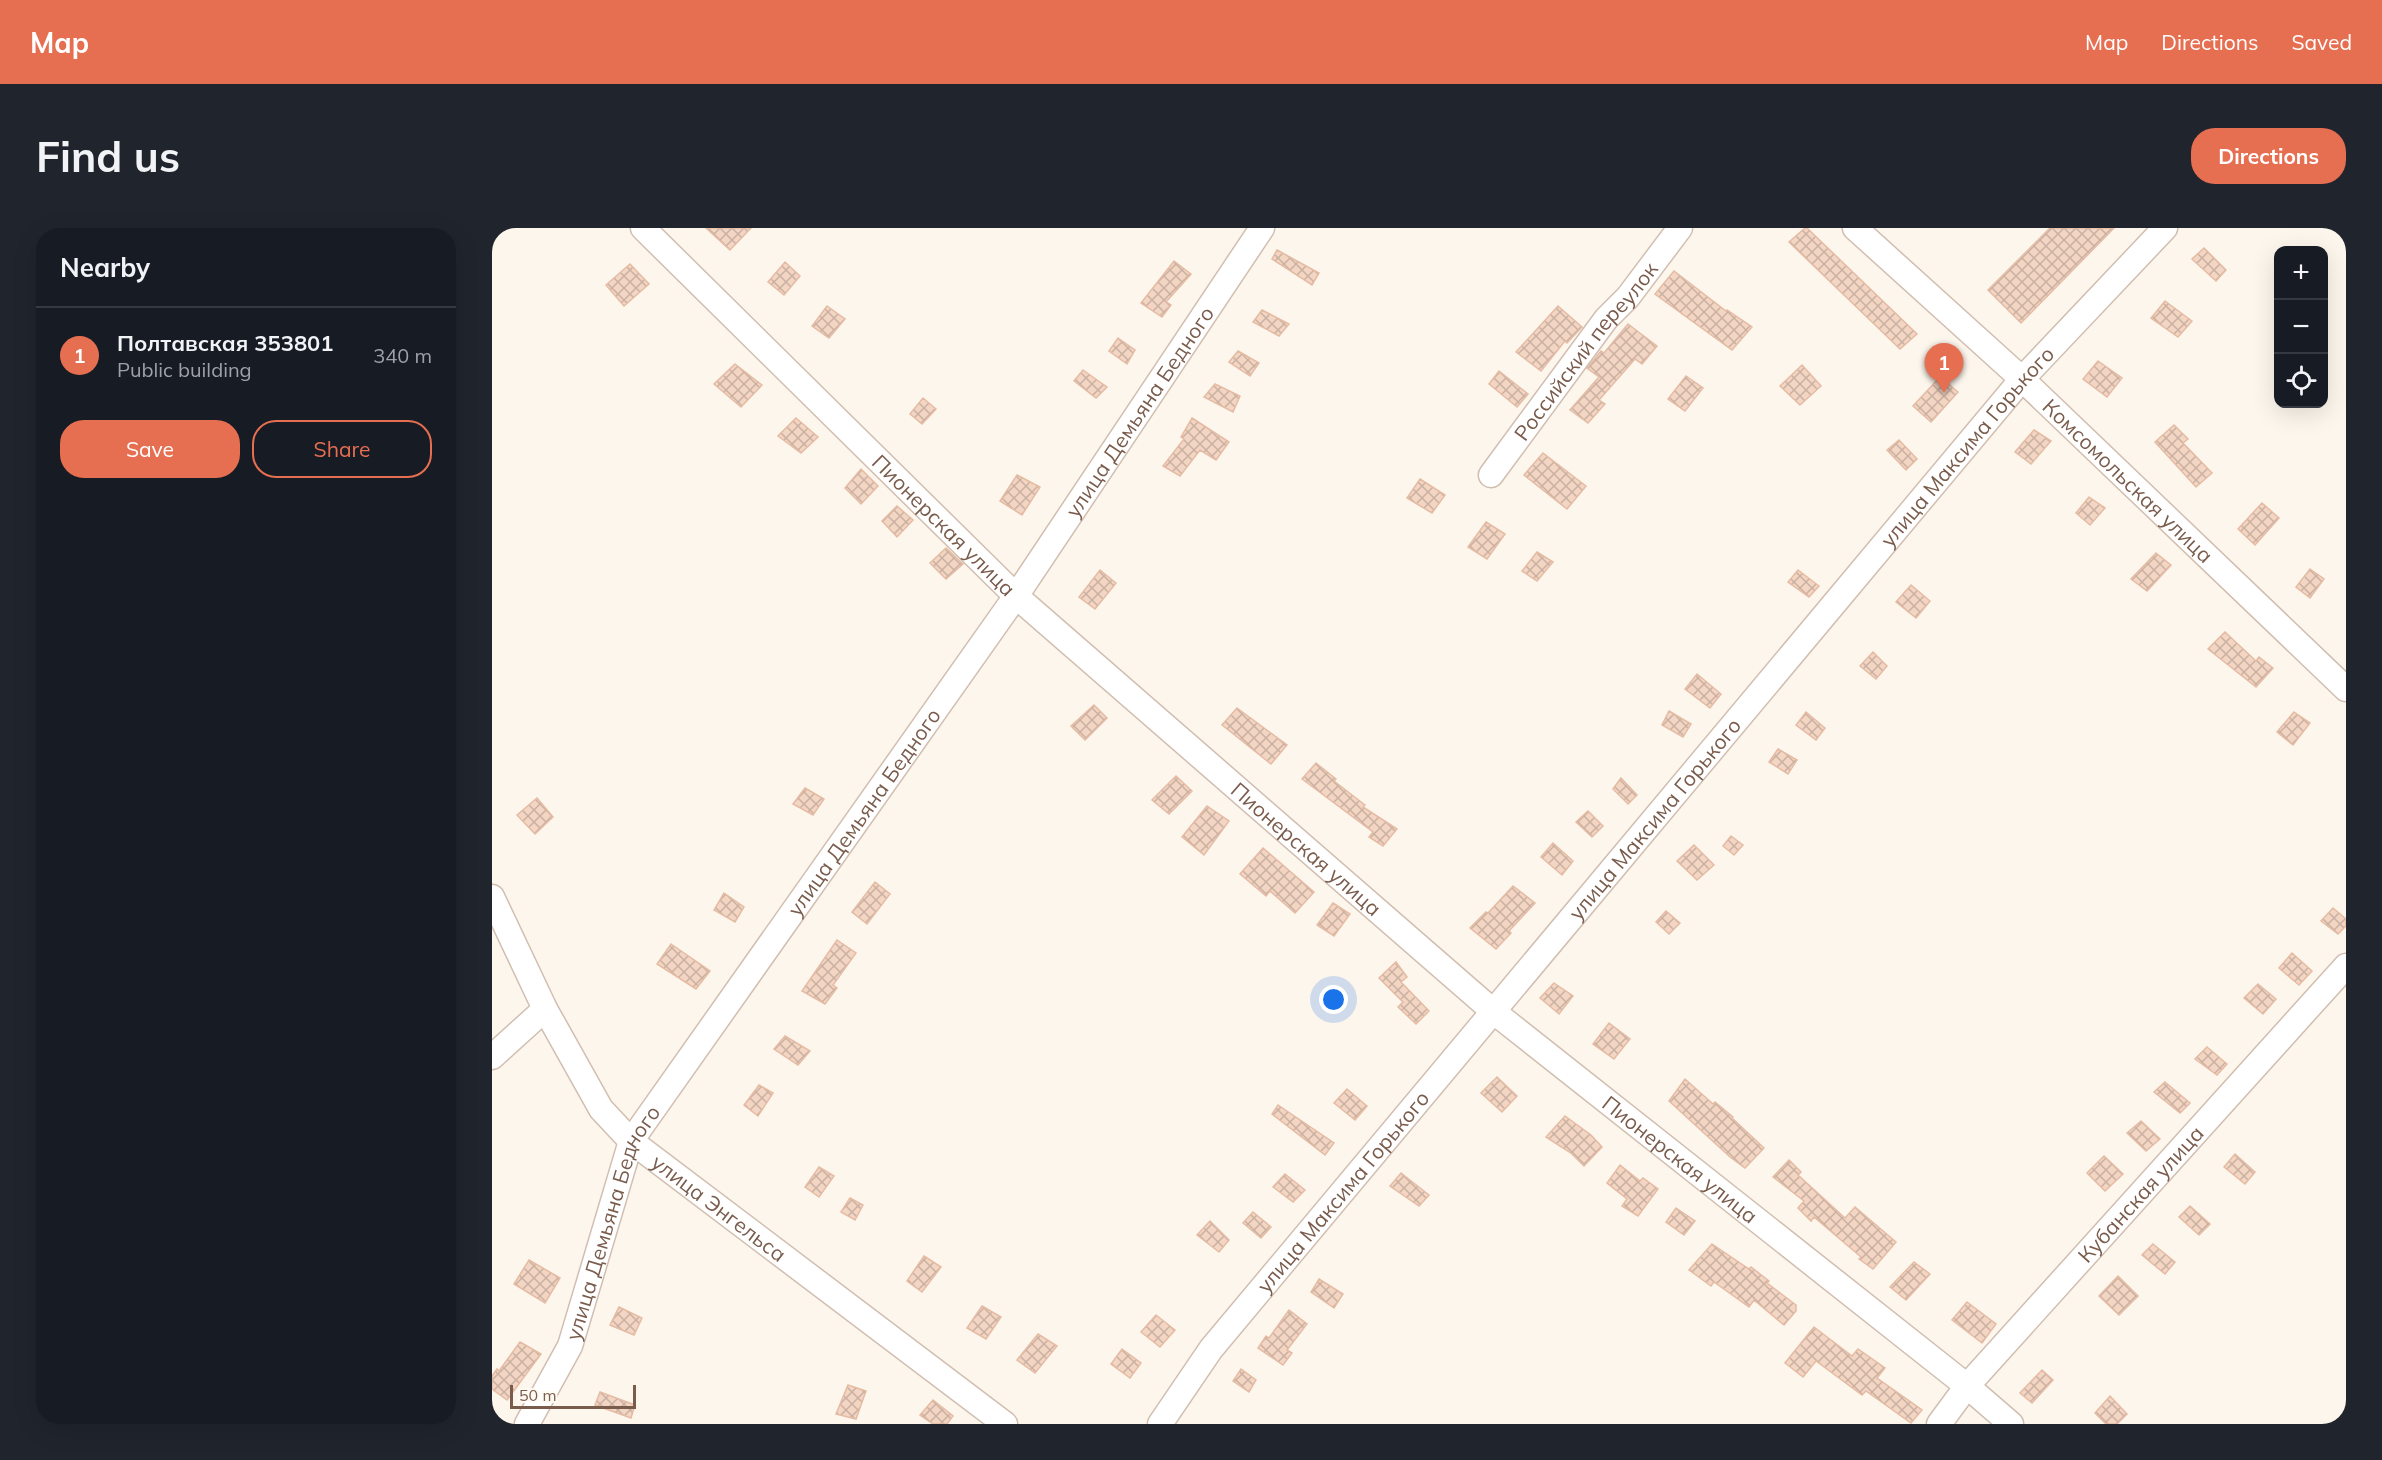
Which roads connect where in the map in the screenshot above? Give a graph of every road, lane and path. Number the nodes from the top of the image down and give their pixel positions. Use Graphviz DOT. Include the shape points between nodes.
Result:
graph roads {
  1 [pos="1262,228"];
  2 [pos="1680,228"];
  3 [pos="1855,228"];
  4 [pos="2165,228"];
  5 [pos="651,231"];
  6 [pos="2022,379"];
  7 [pos="1491,475"];
  8 [pos="1016,596"];
  9 [pos="2346,689"];
  10 [pos="492,897"];
  11 [pos="2346,966"];
  12 [pos="545,1009"];
  13 [pos="1494,1012"];
  14 [pos="492,1057"];
  15 [pos="631,1141"];
  16 [pos="1967,1386"];
  17 [pos="527,1424"];
  18 [pos="1005,1424"];
  19 [pos="1160,1424"];
  20 [pos="1939,1424"];
  21 [pos="2011,1424"];
  1 -- 8 [label="street, улица Демьяна Бедного"];
  2 -- 7 [label="street, Российский переулок"];
  3 -- 6 [label="street, Комсомольская улица"];
  4 -- 6 [label="street, улица Максима Горького"];
  5 -- 8 [label="street, Пионерская улица"];
  6 -- 9 [label="street, Комсомольская улица"];
  6 -- 13 [label="street, улица Максима Горького"];
  8 -- 13 [label="street, Пионерская улица"];
  8 -- 15 [label="street, улица Демьяна Бедного"];
  10 -- 12 [label="street, улица Энгельса"];
  11 -- 16 [label="street, Кубанская улица"];
  12 -- 14 [label="street"];
  12 -- 15 [label="street, улица Энгельса" via="601,1109"];
  13 -- 16 [label="street, Пионерская улица"];
  13 -- 19 [label="street, улица Максима Горького" via="1211,1349"];
  15 -- 17 [label="street, улица Демьяна Бедного" via="570,1346"];
  15 -- 18 [label="street, улица Энгельса"];
  16 -- 20 [label="street, Кубанская улица"];
  16 -- 21 [label="street, Пионерская улица"];
}
